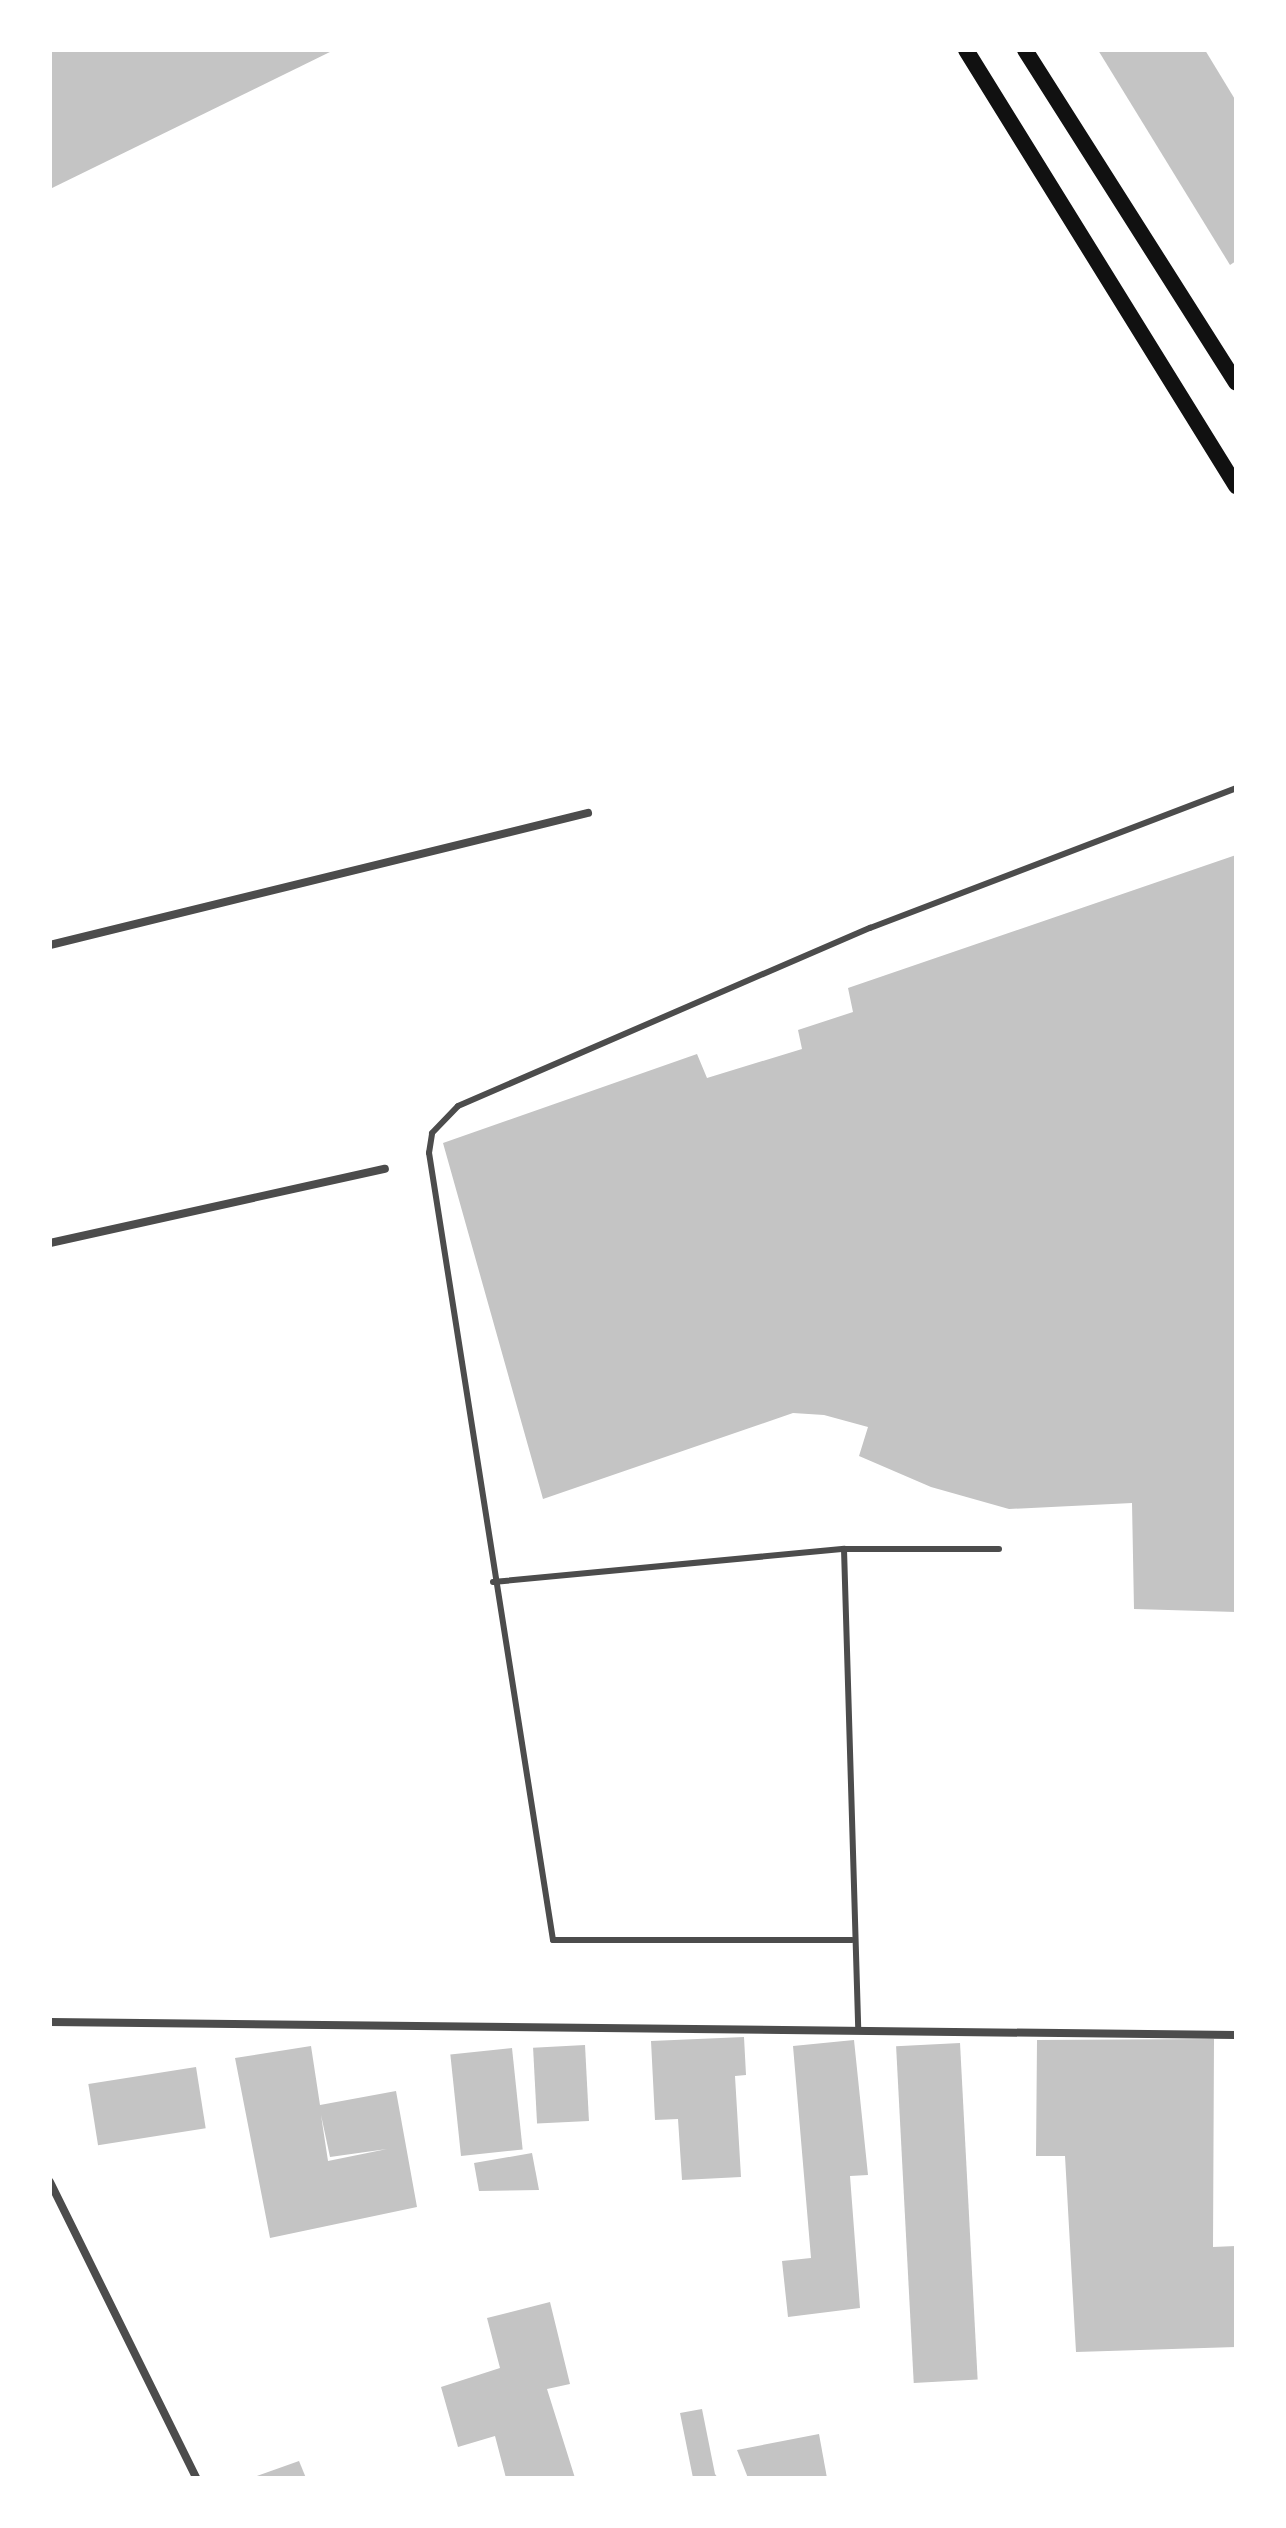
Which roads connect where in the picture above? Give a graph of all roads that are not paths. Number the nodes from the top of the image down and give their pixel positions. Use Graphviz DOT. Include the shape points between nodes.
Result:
graph roads {
  1 [pos="966,50"];
  2 [pos="1025,50"];
  3 [pos="1236,383"];
  4 [pos="1236,486"];
  5 [pos="1236,788"];
  6 [pos="588,813"];
  7 [pos="50,945"];
  8 [pos="385,1169"];
  9 [pos="50,1243"];
  10 [pos="844,1549"];
  11 [pos="999,1549"];
  12 [pos="493,1582"];
  13 [pos="852,1940"];
  14 [pos="50,2022"];
  15 [pos="858,2030"];
  16 [pos="1236,2035"];
  17 [pos="50,2182"];
  18 [pos="196,2478"];
  1 -- 4 [label="main road"];
  2 -- 3 [label="main road"];
  5 -- 12 [label="lane" via="870,928 445,1116 429,1153"];
  6 -- 7 [label="street"];
  8 -- 9 [label="street"];
  10 -- 11 [label="lane"];
  10 -- 12 [label="lane"];
  10 -- 13 [label="lane"];
  12 -- 13 [label="lane" via="553,1940"];
  13 -- 15 [label="lane"];
  14 -- 15 [label="street"];
  15 -- 16 [label="street"];
  17 -- 18 [label="street"];
}
